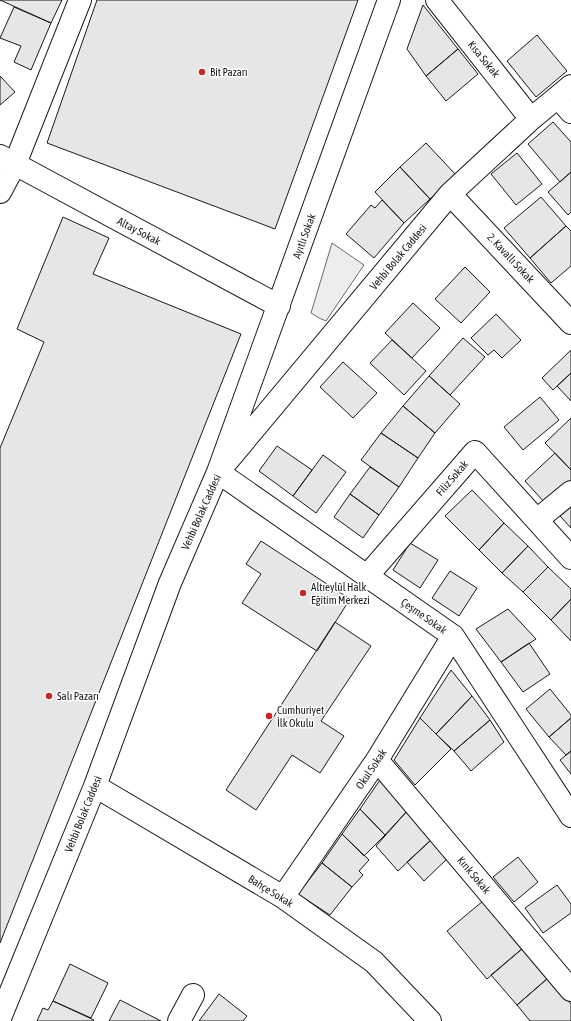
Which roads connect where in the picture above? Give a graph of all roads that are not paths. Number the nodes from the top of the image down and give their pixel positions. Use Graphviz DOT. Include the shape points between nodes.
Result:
graph roads {
  1 [pos="80,0"];
  2 [pos="389,0"];
  3 [pos="437,0"];
  4 [pos="567,98"];
  5 [pos="531,119"];
  6 [pos="8,160"];
  7 [pos="0,192"];
  8 [pos="450,194"];
  9 [pos="279,306"];
  10 [pos="571,323"];
  11 [pos="218,472"];
  12 [pos="571,492"];
  13 [pos="537,520"];
  14 [pos="571,558"];
  15 [pos="367,576"];
  16 [pos="453,636"];
  17 [pos="377,760"];
  18 [pos="95,786"];
  19 [pos="571,816"];
  20 [pos="283,897"];
  21 [pos="571,990"];
  22 [pos="193,995"];
  23 [pos="0,1018"];
  24 [pos="179,1021"];
  25 [pos="430,1021"];
  1 -- 6 [label="street"];
  2 -- 9 [label="street, Ayıtlı Sokak"];
  3 -- 5 [label="street, Kısa Sokak"];
  4 -- 5 [label="street, Vehbi Bolak Caddesi"];
  5 -- 8 [label="street, Vehbi Bolak Caddesi"];
  6 -- 7 [label="street"];
  6 -- 9 [label="street, Altay Sokak"];
  8 -- 10 [label="street, 2. Kavallı Sokak"];
  8 -- 11 [label="street, Vehbi Bolak Caddesi"];
  9 -- 11 [label="street, Ayıtlı Sokak"];
  11 -- 15 [label="street, Çeşme Sokak"];
  11 -- 18 [label="street, Vehbi Bolak Caddesi" via="170,583"];
  12 -- 13 [label="street"];
  13 -- 14 [label="street, Filiz Sokak"];
  13 -- 15 [label="street, Filiz Sokak" via="475,452"];
  15 -- 16 [label="street, Çeşme Sokak"];
  16 -- 17 [label="street, Okul Sokak"];
  16 -- 19 [label="street, Çeşme Sokak"];
  17 -- 20 [label="street, Okul Sokak"];
  17 -- 21 [label="street, Kırık Sokak"];
  18 -- 20 [label="street, Bahçe Sokak"];
  18 -- 23 [label="street, Vehbi Bolak Caddesi"];
  20 -- 25 [label="street, Bahçe Sokak" via="374,962"];
  22 -- 24 [label="street"];
}
